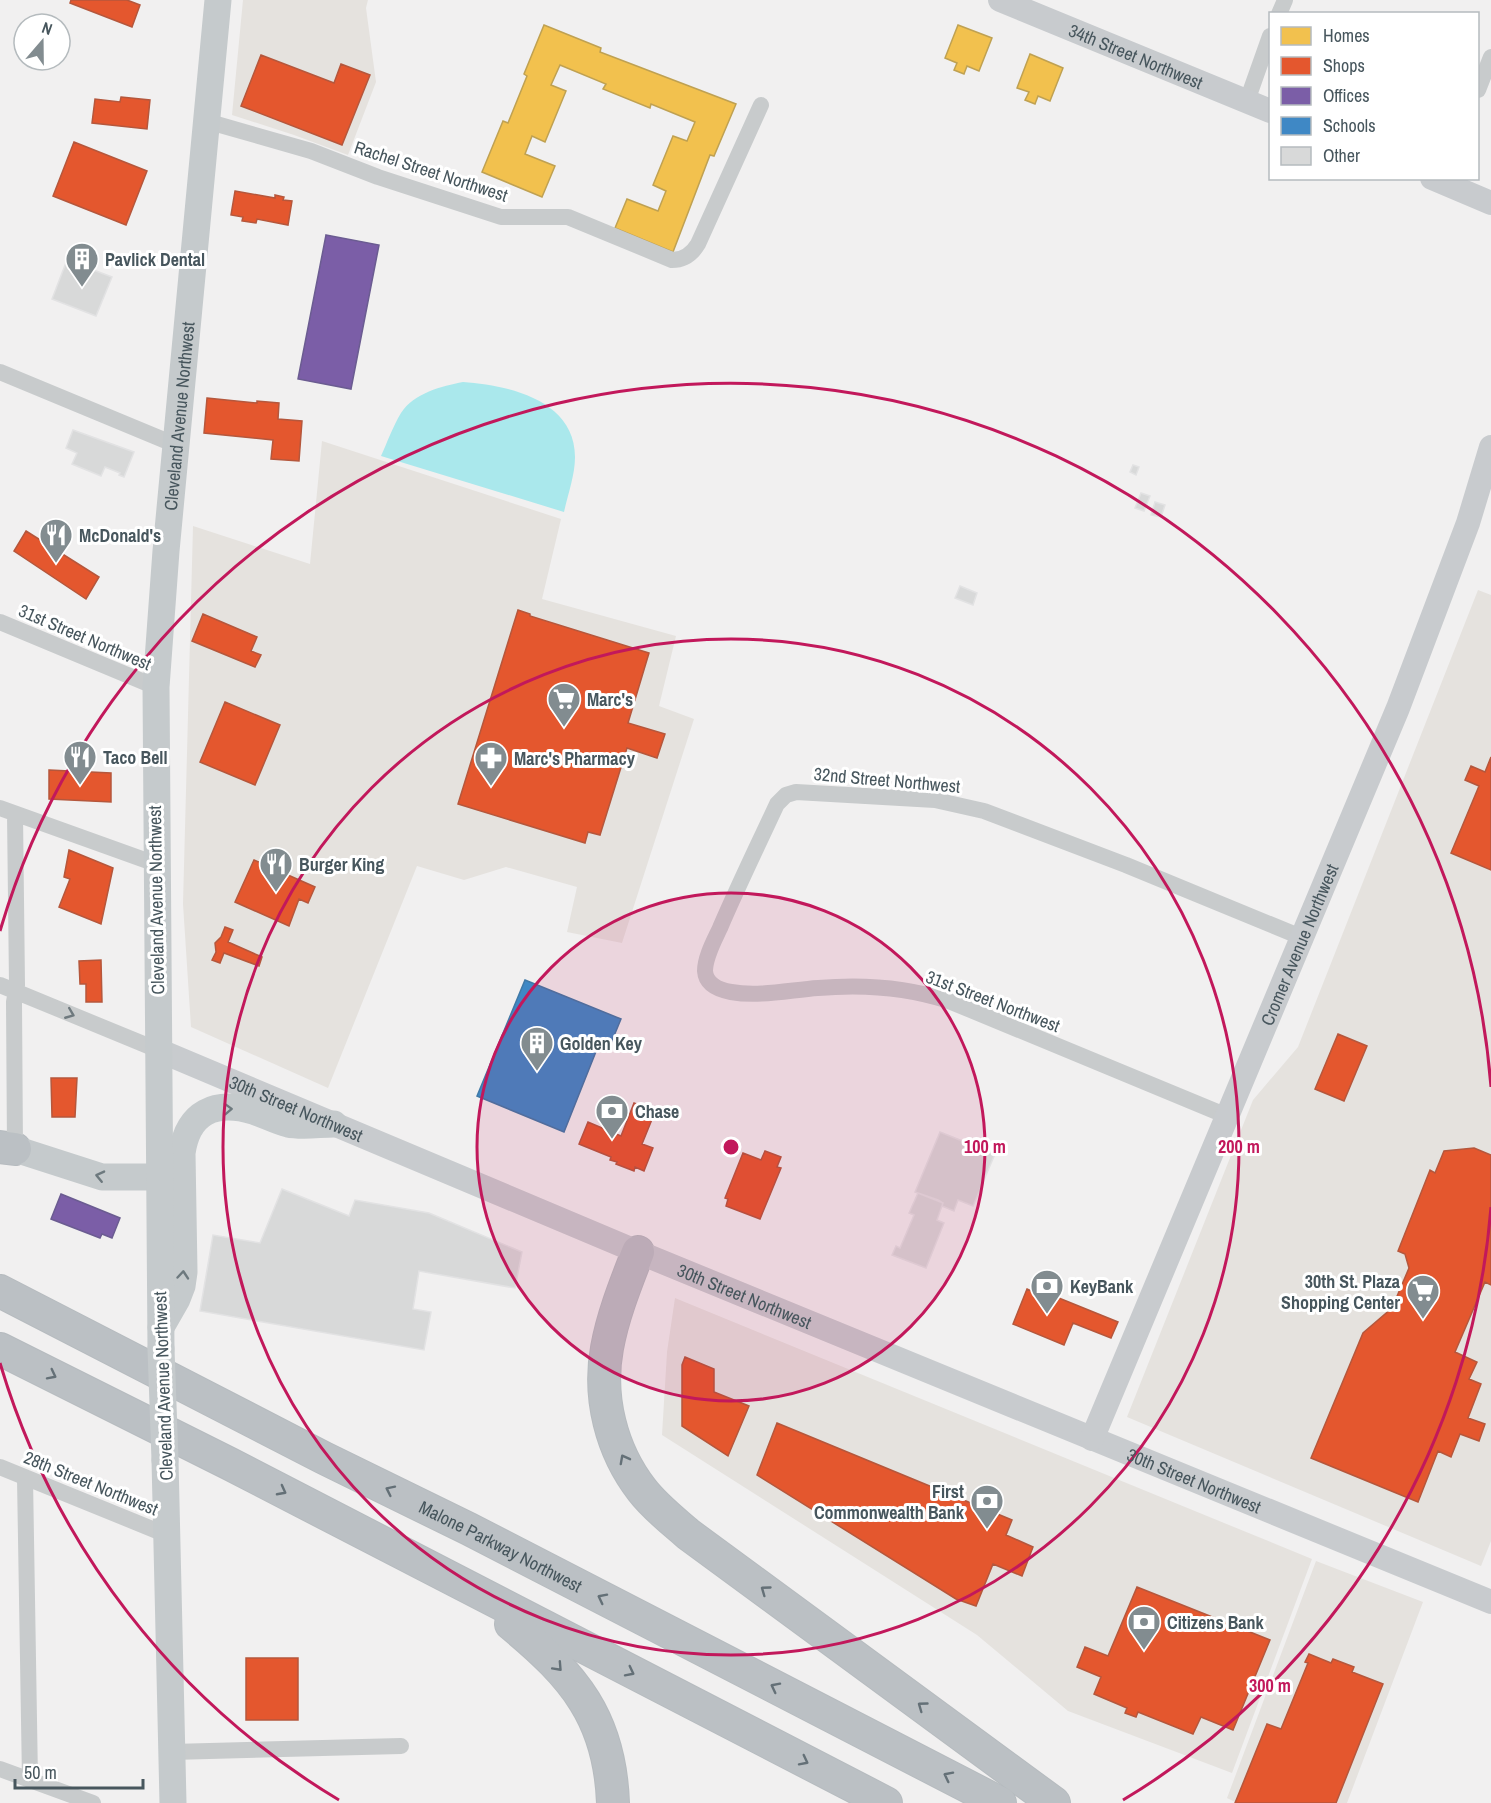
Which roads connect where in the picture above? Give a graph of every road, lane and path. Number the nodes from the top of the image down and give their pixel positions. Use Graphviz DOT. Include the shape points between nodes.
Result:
graph roads {
  1 [pos="218,0"];
  2 [pos="1000,0"];
  3 [pos="1269,39"];
  4 [pos="1491,57"];
  5 [pos="1479,87"];
  6 [pos="1248,101"];
  7 [pos="761,105"];
  8 [pos="1269,111"];
  9 [pos="206,121"];
  10 [pos="1438,180"];
  11 [pos="1491,203"];
  12 [pos="0,372"];
  13 [pos="176,445"];
  14 [pos="1491,447"];
  15 [pos="0,622"];
  16 [pos="156,687"];
  17 [pos="7,811"];
  18 [pos="156,864"];
  19 [pos="1300,937"];
  20 [pos="705,972"];
  21 [pos="0,985"];
  22 [pos="16,991"];
  23 [pos="158,1050"];
  24 [pos="1227,1116"];
  25 [pos="334,1124"];
  26 [pos="5,1147"];
  27 [pos="158,1177"];
  28 [pos="638,1252"];
  29 [pos="0,1292"];
  30 [pos="161,1339"];
  31 [pos="0,1349"];
  32 [pos="1092,1439"];
  33 [pos="0,1467"];
  34 [pos="25,1478"];
  35 [pos="167,1535"];
  36 [pos="447,1577"];
  37 [pos="1491,1602"];
  38 [pos="401,1746"];
  39 [pos="172,1752"];
  40 [pos="0,1769"];
  41 [pos="30,1780"];
  42 [pos="93,1803"];
  43 [pos="173,1803"];
  44 [pos="614,1803"];
  45 [pos="886,1803"];
  46 [pos="1000,1803"];
  47 [pos="1053,1803"];
  1 -- 9 [label="main road, Cleveland Avenue Northwest"];
  2 -- 6 [label="main road, 34th Street Northwest"];
  3 -- 6 [label="street"];
  4 -- 5 [label="street"];
  6 -- 8 [label="main road, 34th Street Northwest"];
  7 -- 9 [label="street, Rachel Street Northwest" via="698,244 681,259 672,260 568,217 501,217 311,151"];
  9 -- 13 [label="main road, Cleveland Avenue Northwest"];
  10 -- 11 [label="main road"];
  12 -- 13 [label="street"];
  13 -- 16 [label="main road, Cleveland Avenue Northwest"];
  14 -- 19 [label="main road, Cromer Avenue Northwest" via="1468,523 1398,708"];
  15 -- 16 [label="street, 31st Street Northwest"];
  16 -- 18 [label="main road, Cleveland Avenue Northwest"];
  17 -- 18 [label="street"];
  17 -- 22 [label="street"];
  18 -- 23 [label="main road, Cleveland Avenue Northwest"];
  19 -- 20 [label="street, 32nd Street Northwest" via="984,811 935,800 796,792 777,804 718,933"];
  19 -- 24 [label="main road, Cromer Avenue Northwest"];
  20 -- 24 [label="street, 31st Street Northwest" via="716,988 732,992 860,987 924,993"];
  21 -- 22 [label="street, 30th Street Northwest"];
  22 -- 23 [label="street, 30th Street Northwest, one-way"];
  22 -- 26 [label="street"];
  23 -- 25 [label="main road, 30th Street Northwest"];
  23 -- 27 [label="main road, Cleveland Avenue Northwest"];
  24 -- 32 [label="main road, Cromer Avenue Northwest"];
  25 -- 28 [label="main road, 30th Street Northwest"];
  30 -- 25 [label="main road, one-way" via="182,1286 182,1152 189,1127 204,1114 227,1108 252,1111 289,1124"];
  27 -- 26 [label="main road, one-way" via="102,1178"];
  27 -- 30 [label="main road, Cleveland Avenue Northwest"];
  28 -- 32 [label="main road, 30th Street Northwest"];
  47 -- 28 [label="highway, one-way" via="688,1534 641,1489 612,1434 604,1386 607,1345"];
  46 -- 29 [label="highway, Malone Parkway Northwest, one-way"];
  30 -- 35 [label="main road, Cleveland Avenue Northwest, bridge"];
  31 -- 36 [label="highway, one-way"];
  32 -- 37 [label="main road, 30th Street Northwest"];
  33 -- 34 [label="street, 28th Street Northwest"];
  34 -- 35 [label="street, 28th Street Northwest"];
  34 -- 41 [label="street"];
  35 -- 39 [label="main road, Cleveland Avenue Northwest"];
  36 -- 44 [label="highway, one-way" via="531,1641 578,1689 603,1739"];
  36 -- 45 [label="highway, one-way"];
  38 -- 39 [label="street"];
  39 -- 43 [label="main road, Cleveland Avenue Northwest"];
  40 -- 41 [label="street"];
  41 -- 42 [label="street"];
}
